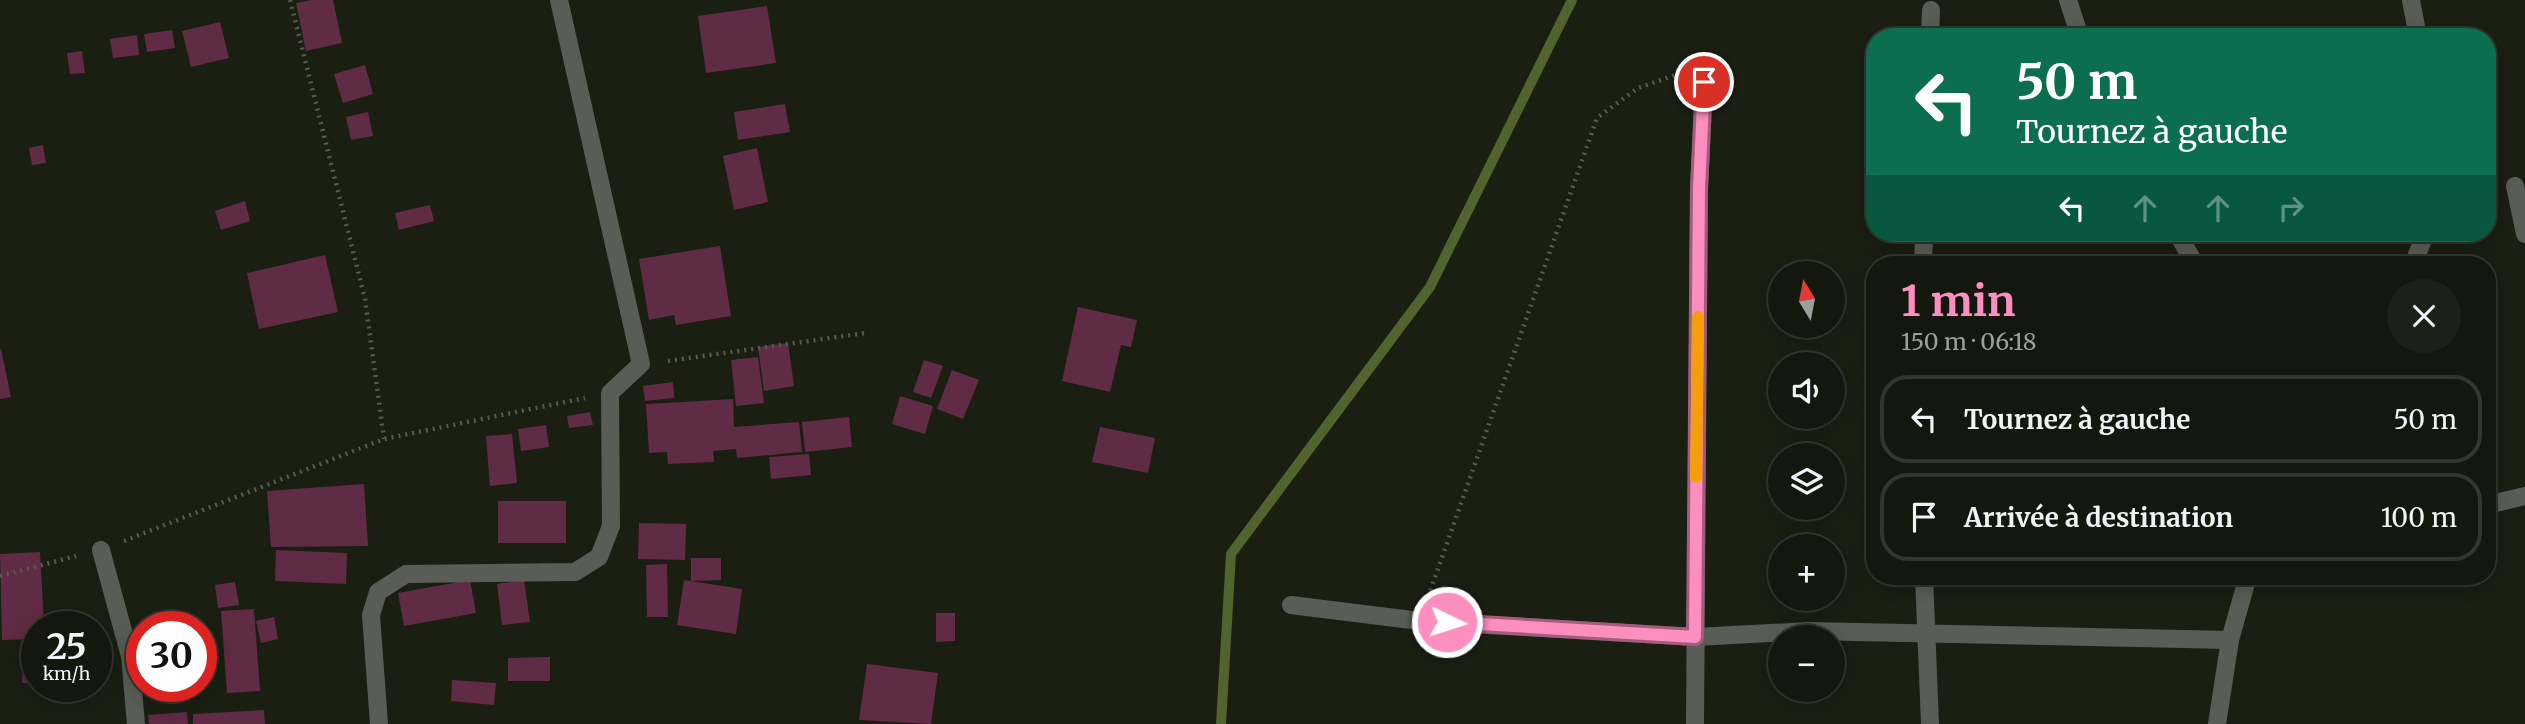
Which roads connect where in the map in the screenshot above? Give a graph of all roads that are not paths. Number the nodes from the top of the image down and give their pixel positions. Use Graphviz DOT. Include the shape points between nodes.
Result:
graph roads {
  1 [pos="559,0"];
  2 [pos="2068,0"];
  3 [pos="2411,0"];
  4 [pos="1931,10"];
  5 [pos="1930,28"];
  6 [pos="2077,28"];
  7 [pos="2416,28"];
  8 [pos="1704,82"];
  9 [pos="2515,186"];
  10 [pos="2525,234"];
  11 [pos="2525,496"];
  12 [pos="2496,503"];
  13 [pos="101,550"];
  14 [pos="1924,585"];
  15 [pos="2245,585"];
  16 [pos="1291,605"];
  17 [pos="1926,635"];
  18 [pos="1695,637"];
  19 [pos="2230,640"];
  20 [pos="136,724"];
  21 [pos="379,724"];
  22 [pos="1695,724"];
  23 [pos="1930,724"];
  24 [pos="2217,724"];
  1 -- 21 [label="street" via="641,364 610,393 611,526 599,557 575,572 406,574 377,592 371,615"];
  2 -- 6 [label="street"];
  3 -- 7 [label="street"];
  4 -- 5 [label="street"];
  8 -- 18 [label="street"];
  9 -- 10 [label="street"];
  11 -- 12 [label="street"];
  13 -- 20 [label="street" via="130,656"];
  14 -- 17 [label="street"];
  15 -- 19 [label="street"];
  16 -- 18 [label="street" via="1420,621"];
  17 -- 18 [label="street" via="1810,631"];
  17 -- 19 [label="street"];
  17 -- 23 [label="street"];
  18 -- 22 [label="street"];
  19 -- 24 [label="street"];
}
